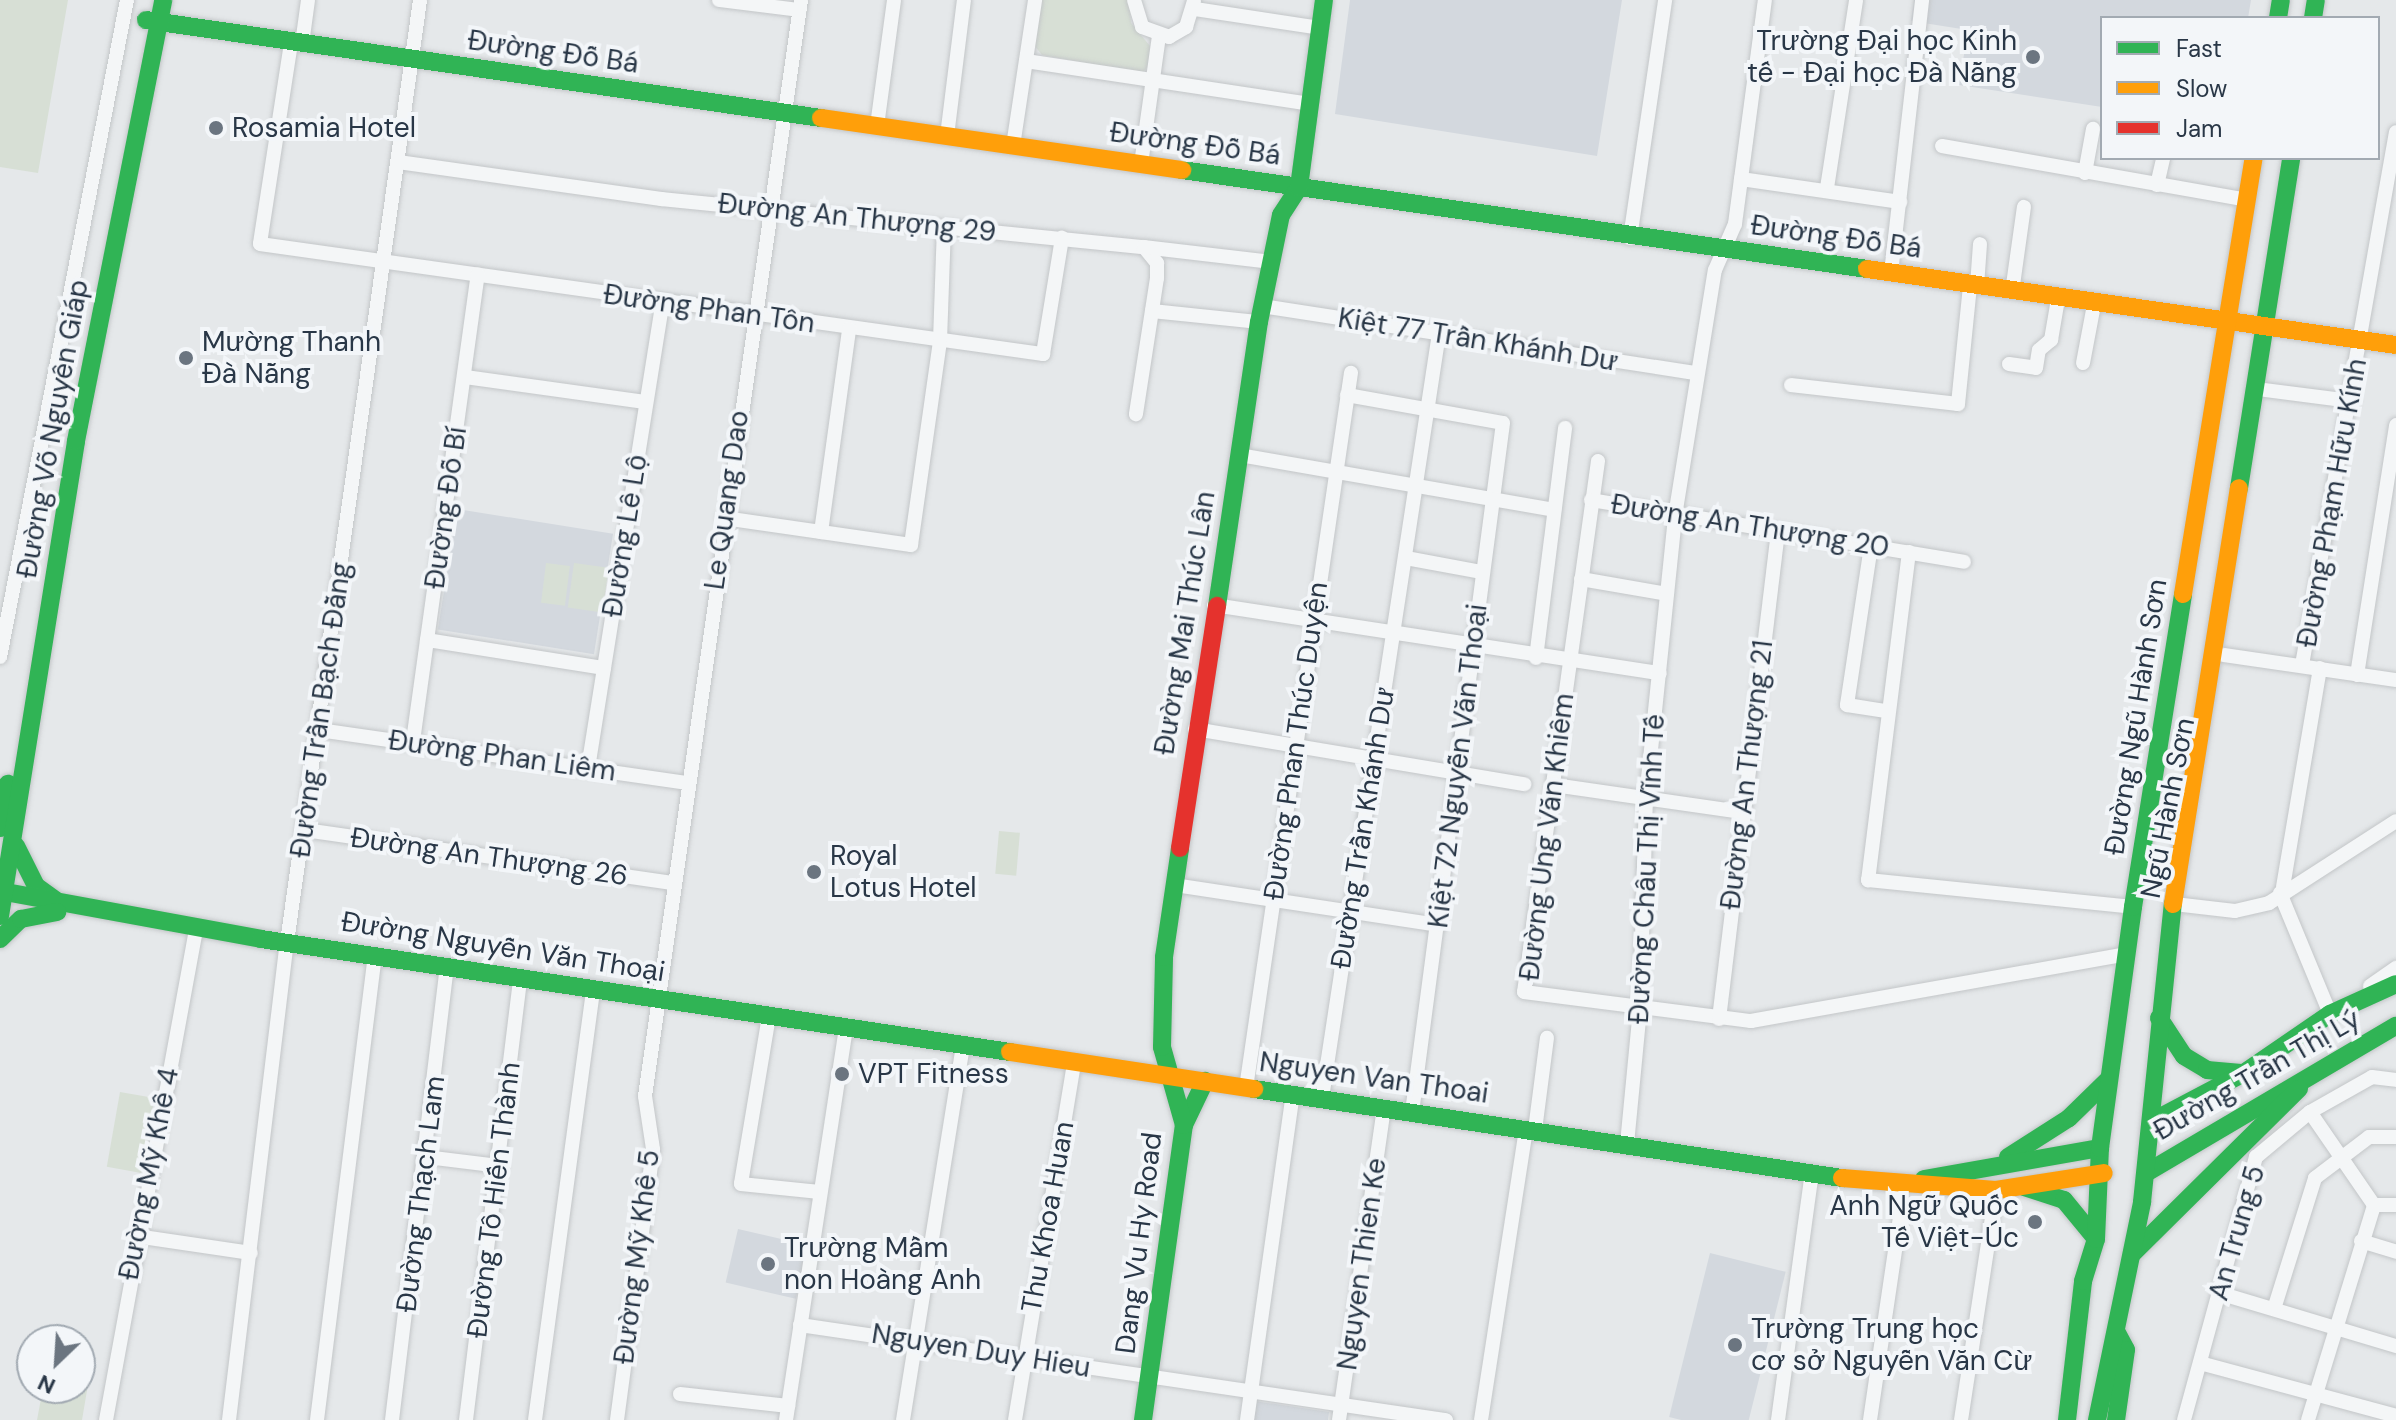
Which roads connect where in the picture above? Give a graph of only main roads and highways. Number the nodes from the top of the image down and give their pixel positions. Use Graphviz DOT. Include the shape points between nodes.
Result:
graph roads {
  1 [pos="150,0"];
  2 [pos="163,0"];
  3 [pos="1324,0"];
  4 [pos="153,21"];
  5 [pos="2245,160"];
  6 [pos="2253,160"];
  7 [pos="2291,160"];
  8 [pos="2301,160"];
  9 [pos="1299,187"];
  10 [pos="2243,199"];
  11 [pos="2225,325"];
  12 [pos="2269,330"];
  13 [pos="2396,345"];
  14 [pos="8,807"];
  15 [pos="7,834"];
  16 [pos="2,902"];
  17 [pos="58,907"];
  18 [pos="2169,931"];
  19 [pos="0,939"];
  20 [pos="2396,984"];
  21 [pos="2159,1018"];
  22 [pos="2396,1026"];
  23 [pos="846,1028"];
  24 [pos="2319,1068"];
  25 [pos="2244,1073"];
  26 [pos="1168,1075"];
  27 [pos="2108,1080"];
  28 [pos="1205,1081"];
  29 [pos="2151,1122"];
  30 [pos="1184,1125"];
  31 [pos="2100,1148"];
  32 [pos="2001,1161"];
  33 [pos="2104,1173"];
  34 [pos="2146,1173"];
  35 [pos="1894,1186"];
  36 [pos="2019,1186"];
  37 [pos="2096,1239"];
  38 [pos="2132,1254"];
  39 [pos="2083,1281"];
  40 [pos="2116,1331"];
  41 [pos="1143,1420"];
  42 [pos="2054,1420"];
  43 [pos="2067,1420"];
  44 [pos="2097,1420"];
  45 [pos="2116,1420"];
  1 -- 4 [label="main road, Đường Võ Nguyên Giáp"];
  2 -- 4 [label="main road, Đường Võ Nguyên Giáp"];
  3 -- 9 [label="main road"];
  4 -- 9 [label="main road, Đường Đỗ Bá"];
  4 -- 14 [label="main road, Đường Võ Nguyên Giáp"];
  5 -- 10 [label="main road"];
  6 -- 10 [label="main road"];
  7 -- 12 [label="main road, Ngũ Hành Sơn"];
  8 -- 12 [label="main road, Ngũ Hành Sơn"];
  9 -- 11 [label="main road, Đường Đỗ Bá"];
  9 -- 26 [label="main road, Đường Mai Thúc Lân" via="1281,215 1261,314 1195,729 1163,993"];
  10 -- 11 [label="main road"];
  10 -- 11 [label="main road, Đường Ngũ Hành Sơn"];
  11 -- 12 [label="main road, Đường Đỗ Bá"];
  11 -- 27 [label="main road, Đường Ngũ Hành Sơn" via="2129,906"];
  12 -- 13 [label="main road, Đường Đỗ Bá"];
  12 -- 18 [label="main road, Ngũ Hành Sơn"];
  12 -- 18 [label="main road, Ngũ Hành Sơn" via="2265,390 2183,905"];
  14 -- 15 [label="main road, Đường Võ Nguyên Giáp"];
  15 -- 16 [label="main road, Đường Võ Nguyên Giáp"];
  15 -- 17 [label="main road" via="36,886"];
  16 -- 17 [label="main road, Đường Nguyễn Văn Thoại"];
  17 -- 19 [label="main road" via="21,919"];
  17 -- 23 [label="main road, Đường Nguyễn Văn Thoại"];
  18 -- 21 [label="main road"];
  20 -- 25 [label="main road, Đường Trần Thị Lý" via="2330,1014"];
  21 -- 25 [label="main road" via="2184,1056 2207,1070"];
  21 -- 29 [label="main road"];
  22 -- 24 [label="main road, Đường Trần Thị Lý"];
  23 -- 26 [label="main road, Nguyen Van Thoai"];
  24 -- 34 [label="main road, Đường Trần Thị Lý"];
  24 -- 38 [label="main road"];
  25 -- 29 [label="main road, Đường Trần Thị Lý"];
  26 -- 28 [label="main road, Nguyen Van Thoai"];
  26 -- 30 [label="main road, Dang Vu Hy Road"];
  27 -- 31 [label="main road, Đường Ngũ Hành Sơn"];
  27 -- 32 [label="main road" via="2069,1118"];
  28 -- 30 [label="main road"];
  28 -- 35 [label="main road, Nguyen Van Thoai"];
  29 -- 31 [label="main road, Đường Trần Thị Lý"];
  29 -- 34 [label="main road"];
  30 -- 41 [label="main road, Dang Vu Hy Road"];
  31 -- 32 [label="main road"];
  31 -- 33 [label="main road, Đường Ngũ Hành Sơn"];
  32 -- 35 [label="main road"];
  33 -- 34 [label="main road"];
  33 -- 36 [label="main road"];
  33 -- 37 [label="main road, Đường Ngũ Hành Sơn"];
  34 -- 38 [label="main road"];
  35 -- 36 [label="main road"];
  36 -- 37 [label="main road" via="2064,1200"];
  37 -- 39 [label="main road, Đường Ngũ Hành Sơn"];
  38 -- 40 [label="main road"];
  39 -- 42 [label="main road" via="2069,1307"];
  39 -- 43 [label="main road"];
  40 -- 44 [label="main road"];
  40 -- 45 [label="main road" via="2126,1350"];
}
